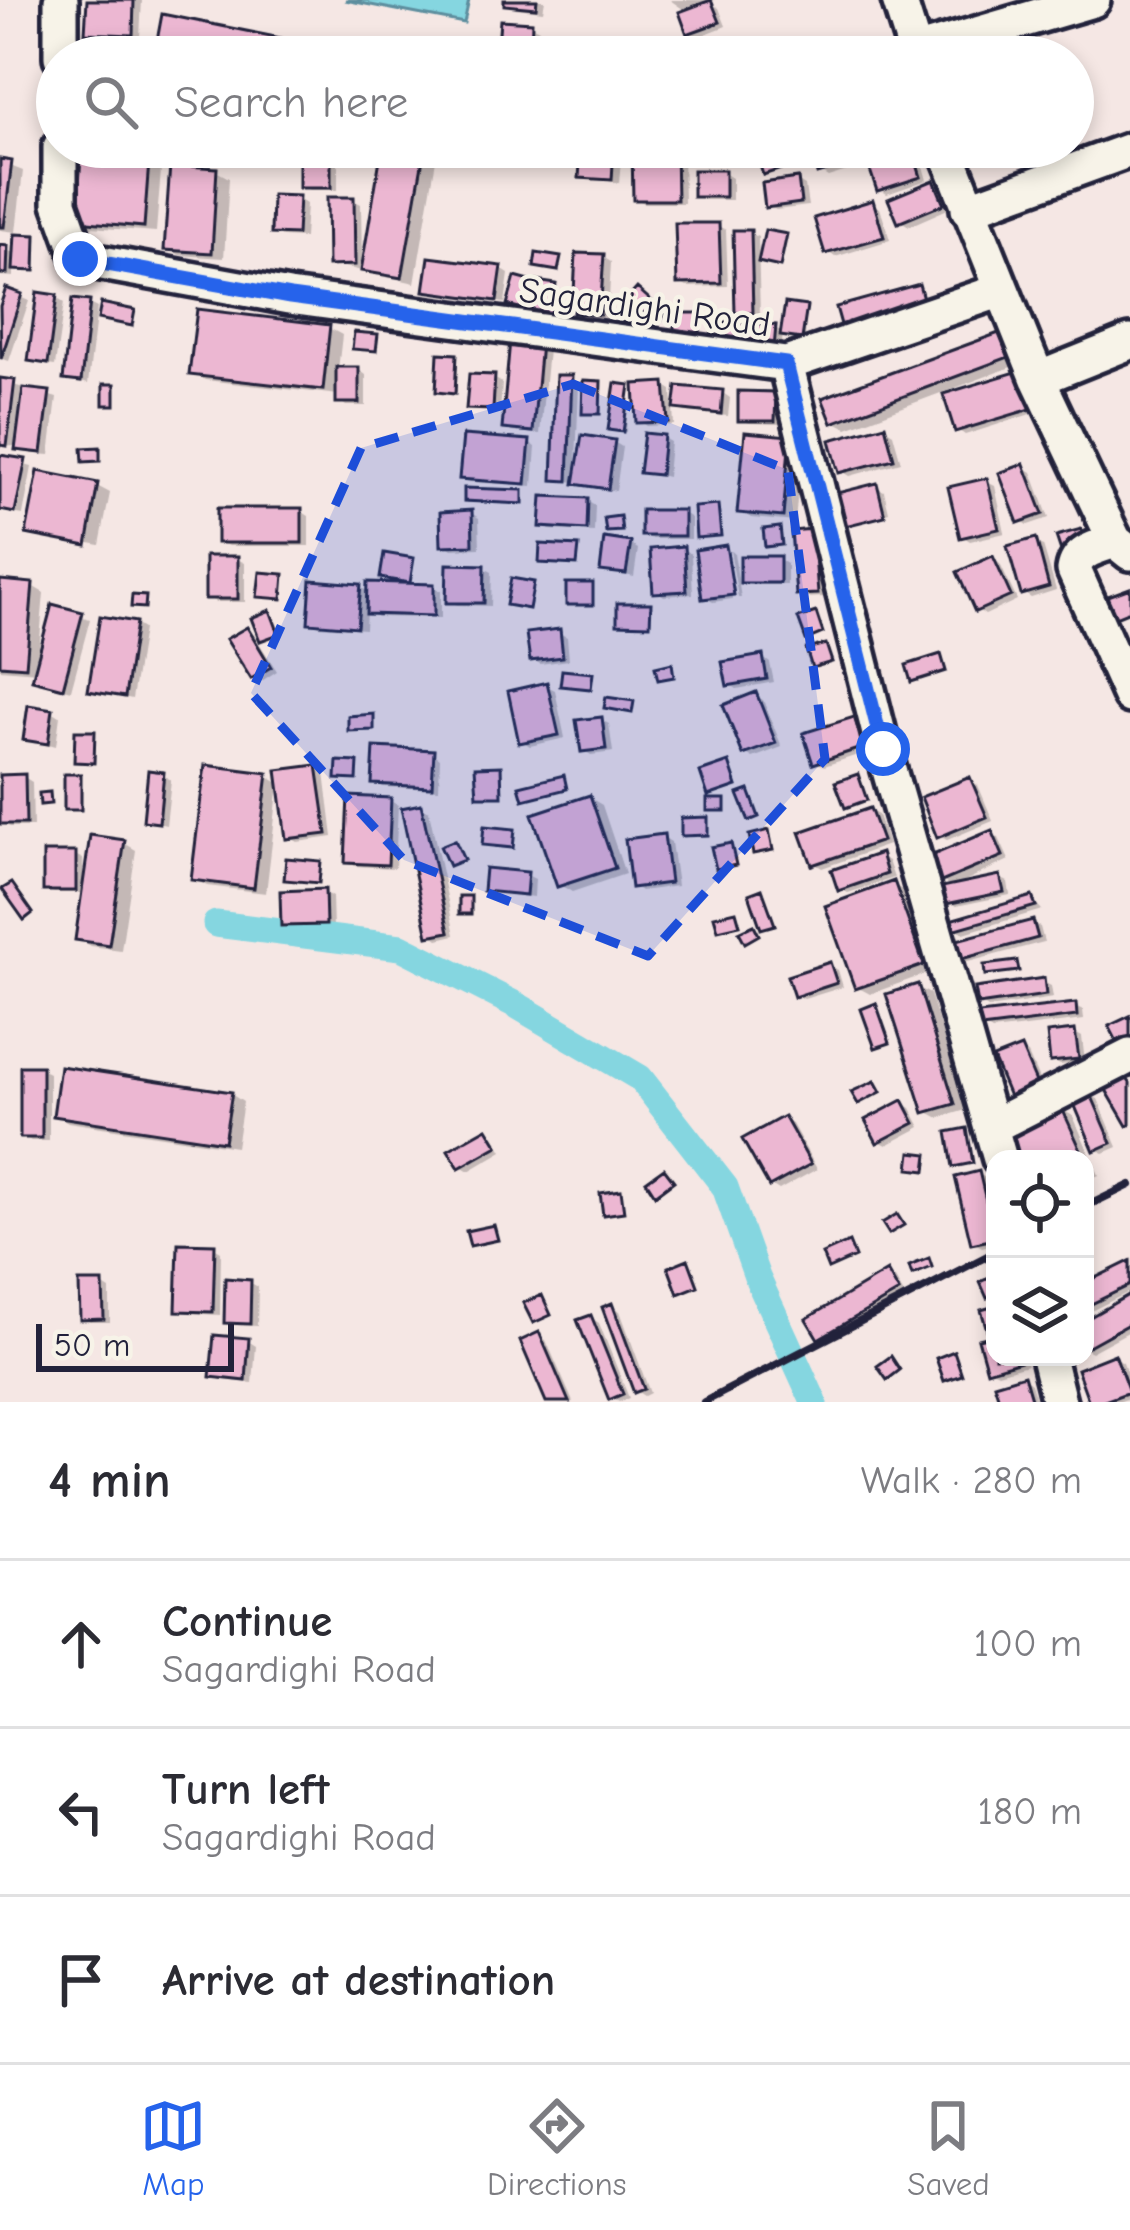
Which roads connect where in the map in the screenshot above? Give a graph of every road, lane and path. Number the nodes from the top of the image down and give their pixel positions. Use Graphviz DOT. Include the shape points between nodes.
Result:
graph roads {
  1 [pos="61,0"];
  2 [pos="898,0"];
  3 [pos="1093,0"];
  4 [pos="61,36"];
  5 [pos="910,36"];
  6 [pos="975,36"];
  7 [pos="1130,150"];
  8 [pos="1094,163"];
  9 [pos="60,168"];
  10 [pos="953,168"];
  11 [pos="1081,168"];
  12 [pos="968,209"];
  13 [pos="1002,290"];
  14 [pos="1130,341"];
  15 [pos="786,364"];
  16 [pos="1039,380"];
  17 [pos="1124,549"];
  18 [pos="1130,696"];
  19 [pos="1130,1056"];
  20 [pos="996,1143"];
  21 [pos="1050,1366"];
  22 [pos="1060,1402"];
  1 -- 4 [label="street"];
  2 -- 5 [label="street"];
  3 -- 6 [label="street"];
  7 -- 8 [label="street"];
  9 -- 15 [label="street, Sagardighi Road" via="60,203 80,259 290,297"];
  10 -- 12 [label="street"];
  11 -- 12 [label="street"];
  12 -- 13 [label="street"];
  13 -- 15 [label="street"];
  13 -- 16 [label="street"];
  14 -- 16 [label="street"];
  15 -- 20 [label="street, Sagardighi Road" via="883,749"];
  16 -- 17 [label="street"];
  17 -- 18 [label="street" via="1084,552 1074,570"];
  19 -- 20 [label="street"];
  21 -- 22 [label="street"];
}
